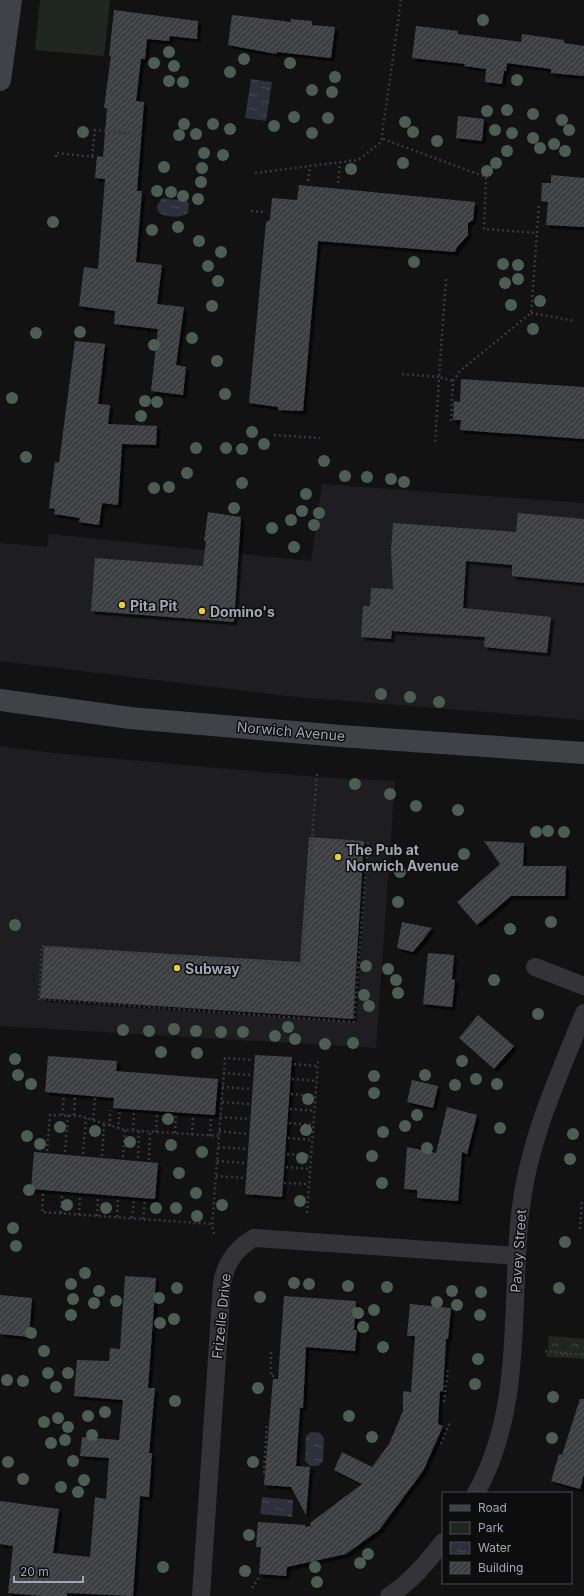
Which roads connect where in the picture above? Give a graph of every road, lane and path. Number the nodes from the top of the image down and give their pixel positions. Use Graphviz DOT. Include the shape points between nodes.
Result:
graph roads {
  1 [pos="11,0"];
  2 [pos="401,0"];
  3 [pos="0,80"];
  4 [pos="144,135"];
  5 [pos="383,139"];
  6 [pos="56,157"];
  7 [pos="340,162"];
  8 [pos="310,166"];
  9 [pos="255,173"];
  10 [pos="308,181"];
  11 [pos="338,184"];
  12 [pos="539,203"];
  13 [pos="251,211"];
  14 [pos="266,212"];
  15 [pos="537,233"];
  16 [pos="446,278"];
  17 [pos="531,313"];
  18 [pos="575,321"];
  19 [pos="402,374"];
  20 [pos="439,377"];
  21 [pos="453,380"];
  22 [pos="451,421"];
  23 [pos="274,435"];
  24 [pos="320,438"];
  25 [pos="435,445"];
  26 [pos="0,700"];
  27 [pos="584,753"];
  28 [pos="317,774"];
  29 [pos="368,842"];
  30 [pos="535,967"];
  31 [pos="584,986"];
  32 [pos="584,1013"];
  33 [pos="253,1060"];
  34 [pos="318,1061"];
  35 [pos="294,1064"];
  36 [pos="318,1066"];
  37 [pos="223,1073"];
  38 [pos="252,1075"];
  39 [pos="292,1079"];
  40 [pos="317,1081"];
  41 [pos="222,1087"];
  42 [pos="251,1090"];
  43 [pos="291,1094"];
  44 [pos="64,1095"];
  45 [pos="75,1096"];
  46 [pos="316,1096"];
  47 [pos="95,1098"];
  48 [pos="222,1102"];
  49 [pos="250,1104"];
  50 [pos="290,1109"];
  51 [pos="110,1110"];
  52 [pos="120,1110"];
  53 [pos="315,1111"];
  54 [pos="134,1112"];
  55 [pos="157,1113"];
  56 [pos="62,1115"];
  57 [pos="68,1115"];
  58 [pos="176,1115"];
  59 [pos="74,1116"];
  60 [pos="193,1116"];
  61 [pos="211,1117"];
  62 [pos="220,1117"];
  63 [pos="86,1118"];
  64 [pos="248,1119"];
  65 [pos="93,1120"];
  66 [pos="289,1123"];
  67 [pos="104,1124"];
  68 [pos="314,1125"];
  69 [pos="110,1126"];
  70 [pos="118,1129"];
  71 [pos="125,1130"];
  72 [pos="133,1130"];
  73 [pos="139,1131"];
  74 [pos="150,1132"];
  75 [pos="156,1132"];
  76 [pos="219,1132"];
  77 [pos="175,1133"];
  78 [pos="247,1134"];
  79 [pos="192,1135"];
  80 [pos="210,1136"];
  81 [pos="219,1136"];
  82 [pos="288,1138"];
  83 [pos="312,1140"];
  84 [pos="218,1147"];
  85 [pos="247,1149"];
  86 [pos="47,1151"];
  87 [pos="65,1152"];
  88 [pos="83,1154"];
  89 [pos="287,1154"];
  90 [pos="102,1156"];
  91 [pos="311,1156"];
  92 [pos="123,1157"];
  93 [pos="138,1158"];
  94 [pos="148,1160"];
  95 [pos="217,1161"];
  96 [pos="246,1163"];
  97 [pos="286,1167"];
  98 [pos="310,1169"];
  99 [pos="216,1176"];
  100 [pos="244,1178"];
  101 [pos="284,1183"];
  102 [pos="309,1184"];
  103 [pos="43,1194"];
  104 [pos="62,1194"];
  105 [pos="80,1196"];
  106 [pos="98,1197"];
  107 [pos="118,1198"];
  108 [pos="134,1200"];
  109 [pos="145,1200"];
  110 [pos="582,1202"];
  111 [pos="61,1213"];
  112 [pos="307,1213"];
  113 [pos="79,1215"];
  114 [pos="97,1216"];
  115 [pos="117,1217"];
  116 [pos="132,1218"];
  117 [pos="143,1219"];
  118 [pos="213,1224"];
  119 [pos="580,1229"];
  120 [pos="214,1234"];
  121 [pos="517,1256"];
  122 [pos="545,1351"];
  123 [pos="271,1352"];
  124 [pos="584,1354"];
  125 [pos="448,1369"];
  126 [pos="276,1376"];
  127 [pos="444,1402"];
  128 [pos="450,1422"];
  129 [pos="267,1423"];
  130 [pos="441,1444"];
  131 [pos="264,1472"];
  132 [pos="476,1492"];
  133 [pos="442,1543"];
  134 [pos="260,1576"];
  135 [pos="252,1588"];
  136 [pos="201,1596"];
  137 [pos="389,1596"];
  1 -- 3 [label="main road"];
  2 -- 5 [label="path"];
  4 -- 6 [label="path" via="95,130 94,157 56,152"];
  5 -- 7 [label="path" via="370,153 358,160"];
  5 -- 15 [label="path" via="486,177 484,229"];
  7 -- 8 [label="path"];
  7 -- 11 [label="path"];
  8 -- 9 [label="path"];
  8 -- 10 [label="path"];
  12 -- 15 [label="path"];
  13 -- 14 [label="path"];
  15 -- 17 [label="path"];
  16 -- 20 [label="path"];
  17 -- 18 [label="path"];
  17 -- 21 [label="path" via="460,371"];
  19 -- 20 [label="path"];
  20 -- 21 [label="path"];
  20 -- 25 [label="path"];
  21 -- 22 [label="path"];
  23 -- 24 [label="path"];
  26 -- 27 [label="main road, Norwich Avenue" via="130,718"];
  28 -- 29 [label="path" via="302,965 42,946 39,999 354,1022"];
  30 -- 31 [label="street"];
  32 -- 121 [label="street, Pavey Street" via="538,1126 531,1150 520,1214"];
  33 -- 37 [label="path" via="224,1058"];
  34 -- 36 [label="path"];
  35 -- 36 [label="path"];
  36 -- 40 [label="path"];
  37 -- 38 [label="path"];
  37 -- 41 [label="path"];
  39 -- 40 [label="path"];
  40 -- 46 [label="path"];
  41 -- 42 [label="path"];
  41 -- 48 [label="path"];
  43 -- 46 [label="path"];
  44 -- 56 [label="path"];
  45 -- 59 [label="path"];
  46 -- 53 [label="path"];
  47 -- 65 [label="path"];
  48 -- 49 [label="path"];
  48 -- 62 [label="path"];
  50 -- 53 [label="path"];
  51 -- 69 [label="path"];
  52 -- 70 [label="path"];
  53 -- 68 [label="path"];
  54 -- 72 [label="path"];
  55 -- 75 [label="path"];
  56 -- 57 [label="path"];
  56 -- 86 [label="path" via="50,1115"];
  57 -- 59 [label="path"];
  57 -- 87 [label="path"];
  58 -- 77 [label="path"];
  59 -- 63 [label="path"];
  60 -- 79 [label="path"];
  61 -- 80 [label="path"];
  62 -- 64 [label="path"];
  62 -- 76 [label="path"];
  63 -- 65 [label="path"];
  63 -- 88 [label="path"];
  65 -- 67 [label="path"];
  66 -- 68 [label="path"];
  67 -- 69 [label="path"];
  67 -- 90 [label="path"];
  68 -- 83 [label="path"];
  69 -- 70 [label="path"];
  70 -- 71 [label="path"];
  71 -- 72 [label="path"];
  71 -- 92 [label="path"];
  72 -- 73 [label="path"];
  73 -- 74 [label="path"];
  73 -- 93 [label="path"];
  74 -- 75 [label="path"];
  74 -- 94 [label="path"];
  75 -- 77 [label="path"];
  76 -- 78 [label="path"];
  76 -- 81 [label="path"];
  77 -- 79 [label="path"];
  79 -- 80 [label="path"];
  80 -- 81 [label="path"];
  81 -- 84 [label="path"];
  82 -- 83 [label="path"];
  83 -- 91 [label="path"];
  84 -- 85 [label="path"];
  84 -- 95 [label="path"];
  89 -- 91 [label="path"];
  91 -- 98 [label="path"];
  95 -- 96 [label="path"];
  95 -- 99 [label="path"];
  97 -- 98 [label="path"];
  98 -- 102 [label="path"];
  99 -- 100 [label="path"];
  99 -- 118 [label="path"];
  101 -- 102 [label="path"];
  102 -- 112 [label="path"];
  103 -- 111 [label="path" via="42,1212"];
  104 -- 111 [label="path"];
  105 -- 113 [label="path"];
  106 -- 114 [label="path"];
  107 -- 115 [label="path"];
  108 -- 116 [label="path"];
  109 -- 117 [label="path"];
  110 -- 119 [label="path"];
  111 -- 113 [label="path"];
  113 -- 114 [label="path"];
  114 -- 115 [label="path"];
  115 -- 116 [label="path"];
  116 -- 117 [label="path"];
  117 -- 118 [label="path"];
  118 -- 120 [label="path"];
  121 -- 132 [label="street, Pavey Street" via="512,1375 506,1412 492,1458"];
  121 -- 136 [label="street, Frizelle Drive" via="254,1238 242,1245 224,1268 222,1283"];
  122 -- 124 [label="path"];
  123 -- 126 [label="path" via="271,1376"];
  125 -- 127 [label="path"];
  128 -- 130 [label="path"];
  129 -- 131 [label="path"];
  133 -- 137 [label="street" via="410,1580"];
  134 -- 135 [label="path"];
}
